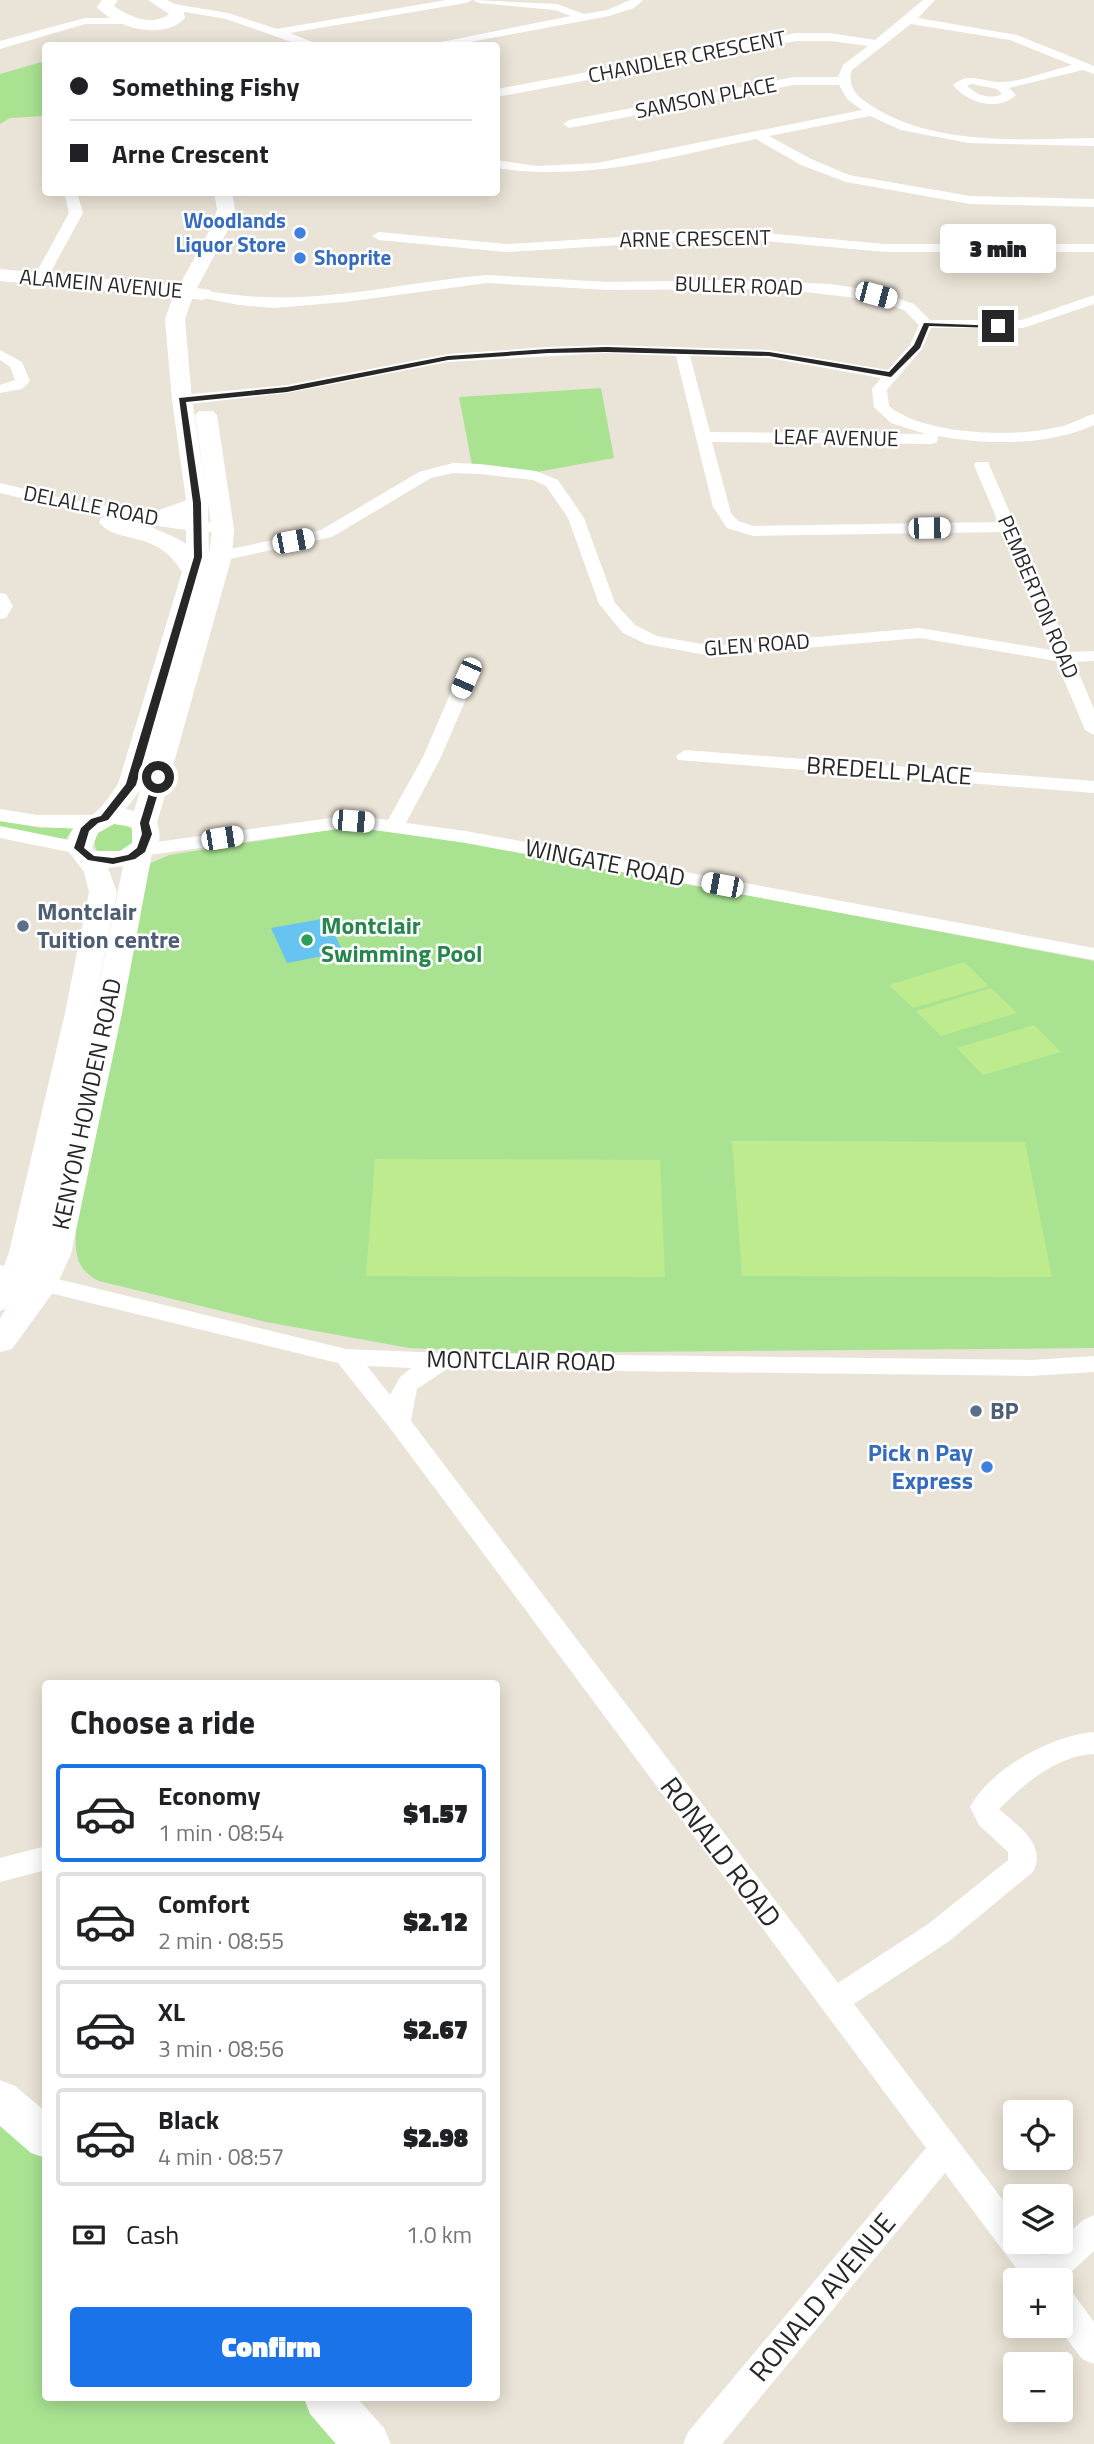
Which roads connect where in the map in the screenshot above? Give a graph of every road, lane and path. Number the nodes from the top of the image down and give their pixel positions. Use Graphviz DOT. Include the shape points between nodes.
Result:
graph roads {
  1 [pos="466,0"];
  2 [pos="479,0"];
  3 [pos="637,0"];
  4 [pos="929,0"];
  5 [pos="105,2"];
  6 [pos="166,17"];
  7 [pos="583,18"];
  8 [pos="909,20"];
  9 [pos="131,22"];
  10 [pos="272,33"];
  11 [pos="0,38"];
  12 [pos="147,39"];
  13 [pos="302,42"];
  14 [pos="449,42"];
  15 [pos="878,44"];
  16 [pos="0,45"];
  17 [pos="1089,68"];
  18 [pos="844,80"];
  19 [pos="1001,86"];
  20 [pos="500,92"];
  21 [pos="872,112"];
  22 [pos="569,124"];
  23 [pos="758,135"];
  24 [pos="1094,142"];
  25 [pos="500,164"];
  26 [pos="71,196"];
  27 [pos="224,196"];
  28 [pos="241,196"];
  29 [pos="1094,203"];
  30 [pos="379,236"];
  31 [pos="1094,248"];
  32 [pos="506,263"];
  33 [pos="0,275"];
  34 [pos="38,282"];
  35 [pos="0,284"];
  36 [pos="140,291"];
  37 [pos="194,297"];
  38 [pos="1094,299"];
  39 [pos="926,324"];
  40 [pos="682,352"];
  41 [pos="0,354"];
  42 [pos="891,375"];
  43 [pos="0,389"];
  44 [pos="192,399"];
  45 [pos="1094,419"];
  46 [pos="970,435"];
  47 [pos="702,437"];
  48 [pos="982,465"];
  49 [pos="0,488"];
  50 [pos="0,501"];
  51 [pos="197,503"];
  52 [pos="156,519"];
  53 [pos="110,522"];
  54 [pos="1008,527"];
  55 [pos="205,546"];
  56 [pos="0,598"];
  57 [pos="0,614"];
  58 [pos="1094,656"];
  59 [pos="1064,657"];
  60 [pos="466,678"];
  61 [pos="1094,730"];
  62 [pos="684,756"];
  63 [pos="1094,787"];
  64 [pos="0,815"];
  65 [pos="99,820"];
  66 [pos="395,825"];
  67 [pos="0,832"];
  68 [pos="143,840"];
  69 [pos="85,853"];
  70 [pos="114,906"];
  71 [pos="1094,954"];
  72 [pos="15,1283"];
  73 [pos="0,1341"];
  74 [pos="346,1357"];
  75 [pos="443,1361"];
  76 [pos="1094,1366"];
  77 [pos="400,1422"];
  78 [pos="1094,1743"];
  79 [pos="42,1859"];
  80 [pos="0,1870"];
  81 [pos="834,2002"];
  82 [pos="0,2099"];
  83 [pos="42,2136"];
  84 [pos="945,2149"];
  85 [pos="1094,2230"];
  86 [pos="1035,2268"];
  87 [pos="1064,2268"];
  88 [pos="1073,2320"];
  89 [pos="1094,2348"];
  90 [pos="330,2401"];
  91 [pos="368,2444"];
  92 [pos="700,2444"];
  1 -- 10 [label="street"];
  2 -- 7 [label="street" via="557,7"];
  3 -- 7 [label="street"];
  4 -- 8 [label="street"];
  5 -- 9 [label="street"];
  5 -- 11 [label="street"];
  6 -- 9 [label="street"];
  6 -- 10 [label="street" via="236,19"];
  7 -- 14 [label="street"];
  8 -- 15 [label="street"];
  8 -- 17 [label="street" via="1013,37"];
  9 -- 12 [label="street"];
  9 -- 16 [label="street" via="85,22"];
  10 -- 13 [label="street"];
  15 -- 18 [label="street" via="855,59"];
  15 -- 20 [label="street, CHANDLER CRESCENT" via="796,37"];
  17 -- 19 [label="street"];
  18 -- 21 [label="street" via="850,95"];
  18 -- 22 [label="street, SAMSON PLACE" via="794,81"];
  21 -- 23 [label="street"];
  21 -- 24 [label="street" via="907,127 964,138"];
  23 -- 25 [label="street" via="582,169 536,170"];
  23 -- 29 [label="street" via="846,178 970,200"];
  26 -- 34 [label="street" via="76,213"];
  27 -- 37 [label="street" via="222,224"];
  28 -- 37 [label="street" via="242,222"];
  30 -- 32 [label="street, ARNE CRESCENT"];
  31 -- 32 [label="street, ARNE CRESCENT" via="921,250 733,234"];
  32 -- 37 [label="street, BULLER ROAD" via="461,282 302,304"];
  32 -- 39 [label="street, BULLER ROAD" via="607,286 729,282 876,295 921,314"];
  33 -- 34 [label="street, ALAMEIN AVENUE"];
  34 -- 35 [label="street, ALAMEIN AVENUE"];
  34 -- 36 [label="street, ALAMEIN AVENUE"];
  36 -- 37 [label="street"];
  36 -- 37 [label="street"];
  37 -- 44 [label="street, KENYON HOWDEN ROAD"];
  38 -- 39 [label="street" via="1023,324"];
  39 -- 42 [label="street" via="917,346"];
  40 -- 42 [label="street" via="769,354"];
  40 -- 44 [label="street" via="606,349 462,356 300,387"];
  40 -- 47 [label="street"];
  41 -- 43 [label="street" via="17,365 23,381"];
  42 -- 46 [label="street" via="878,396 892,418 920,428"];
  44 -- 51 [label="street, KENYON HOWDEN ROAD"];
  44 -- 55 [label="street, KENYON HOWDEN ROAD"];
  45 -- 46 [label="street" via="1055,432"];
  46 -- 47 [label="street, LEAF AVENUE" via="886,440"];
  47 -- 54 [label="street" via="724,516 741,530"];
  48 -- 54 [label="street, PEMBERTON ROAD"];
  49 -- 52 [label="street, DELALLE ROAD"];
  50 -- 53 [label="street, DELALLE ROAD"];
  51 -- 52 [label="street"];
  51 -- 55 [label="street, KENYON HOWDEN ROAD"];
  52 -- 55 [label="street, DELALLE ROAD"];
  53 -- 55 [label="street" via="166,541"];
  54 -- 59 [label="street, PEMBERTON ROAD"];
  55 -- 59 [label="street, GLEN ROAD" via="333,532 416,480 443,469 521,474 547,480 558,490 576,518 607,604 629,629 652,640 712,651 920,633"];
  55 -- 65 [label="street, KENYON HOWDEN ROAD" via="131,785"];
  55 -- 68 [label="street, KENYON HOWDEN ROAD"];
  56 -- 57 [label="street" via="5,607"];
  58 -- 59 [label="street, GLEN ROAD"];
  59 -- 61 [label="street, PEMBERTON ROAD"];
  60 -- 66 [label="street" via="432,757"];
  62 -- 63 [label="street, BREDELL PLACE"];
  64 -- 65 [label="street" via="37,821"];
  65 -- 68 [label="street" via="130,817"];
  65 -- 69 [label="street, KENYON HOWDEN ROAD" via="85,830"];
  66 -- 68 [label="street, WINGATE ROAD" via="339,821 196,842"];
  66 -- 71 [label="street, WINGATE ROAD"];
  67 -- 69 [label="street"];
  68 -- 69 [label="street" via="113,861"];
  68 -- 70 [label="street, KENYON HOWDEN ROAD"];
  69 -- 70 [label="street, KENYON HOWDEN ROAD"];
  70 -- 72 [label="street, KENYON HOWDEN ROAD" via="55,1254"];
  72 -- 73 [label="street, KENYON HOWDEN ROAD"];
  72 -- 74 [label="street, MONTCLAIR ROAD"];
  74 -- 75 [label="street, MONTCLAIR ROAD"];
  74 -- 77 [label="street, RONALD ROAD"];
  75 -- 76 [label="street, MONTCLAIR ROAD"];
  75 -- 77 [label="street" via="412,1379 399,1395"];
  77 -- 81 [label="street, RONALD ROAD"];
  78 -- 81 [label="street" via="1078,1743 1051,1753 984,1807 1022,1848 1023,1864 1013,1874 938,1934"];
  79 -- 80 [label="street"];
  81 -- 84 [label="street, RONALD ROAD"];
  82 -- 83 [label="street"];
  84 -- 86 [label="street, RONALD ROAD"];
  84 -- 92 [label="street, RONALD AVENUE"];
  85 -- 87 [label="street"];
  88 -- 89 [label="street, RONALD ROAD"];
  90 -- 91 [label="street"];
}
